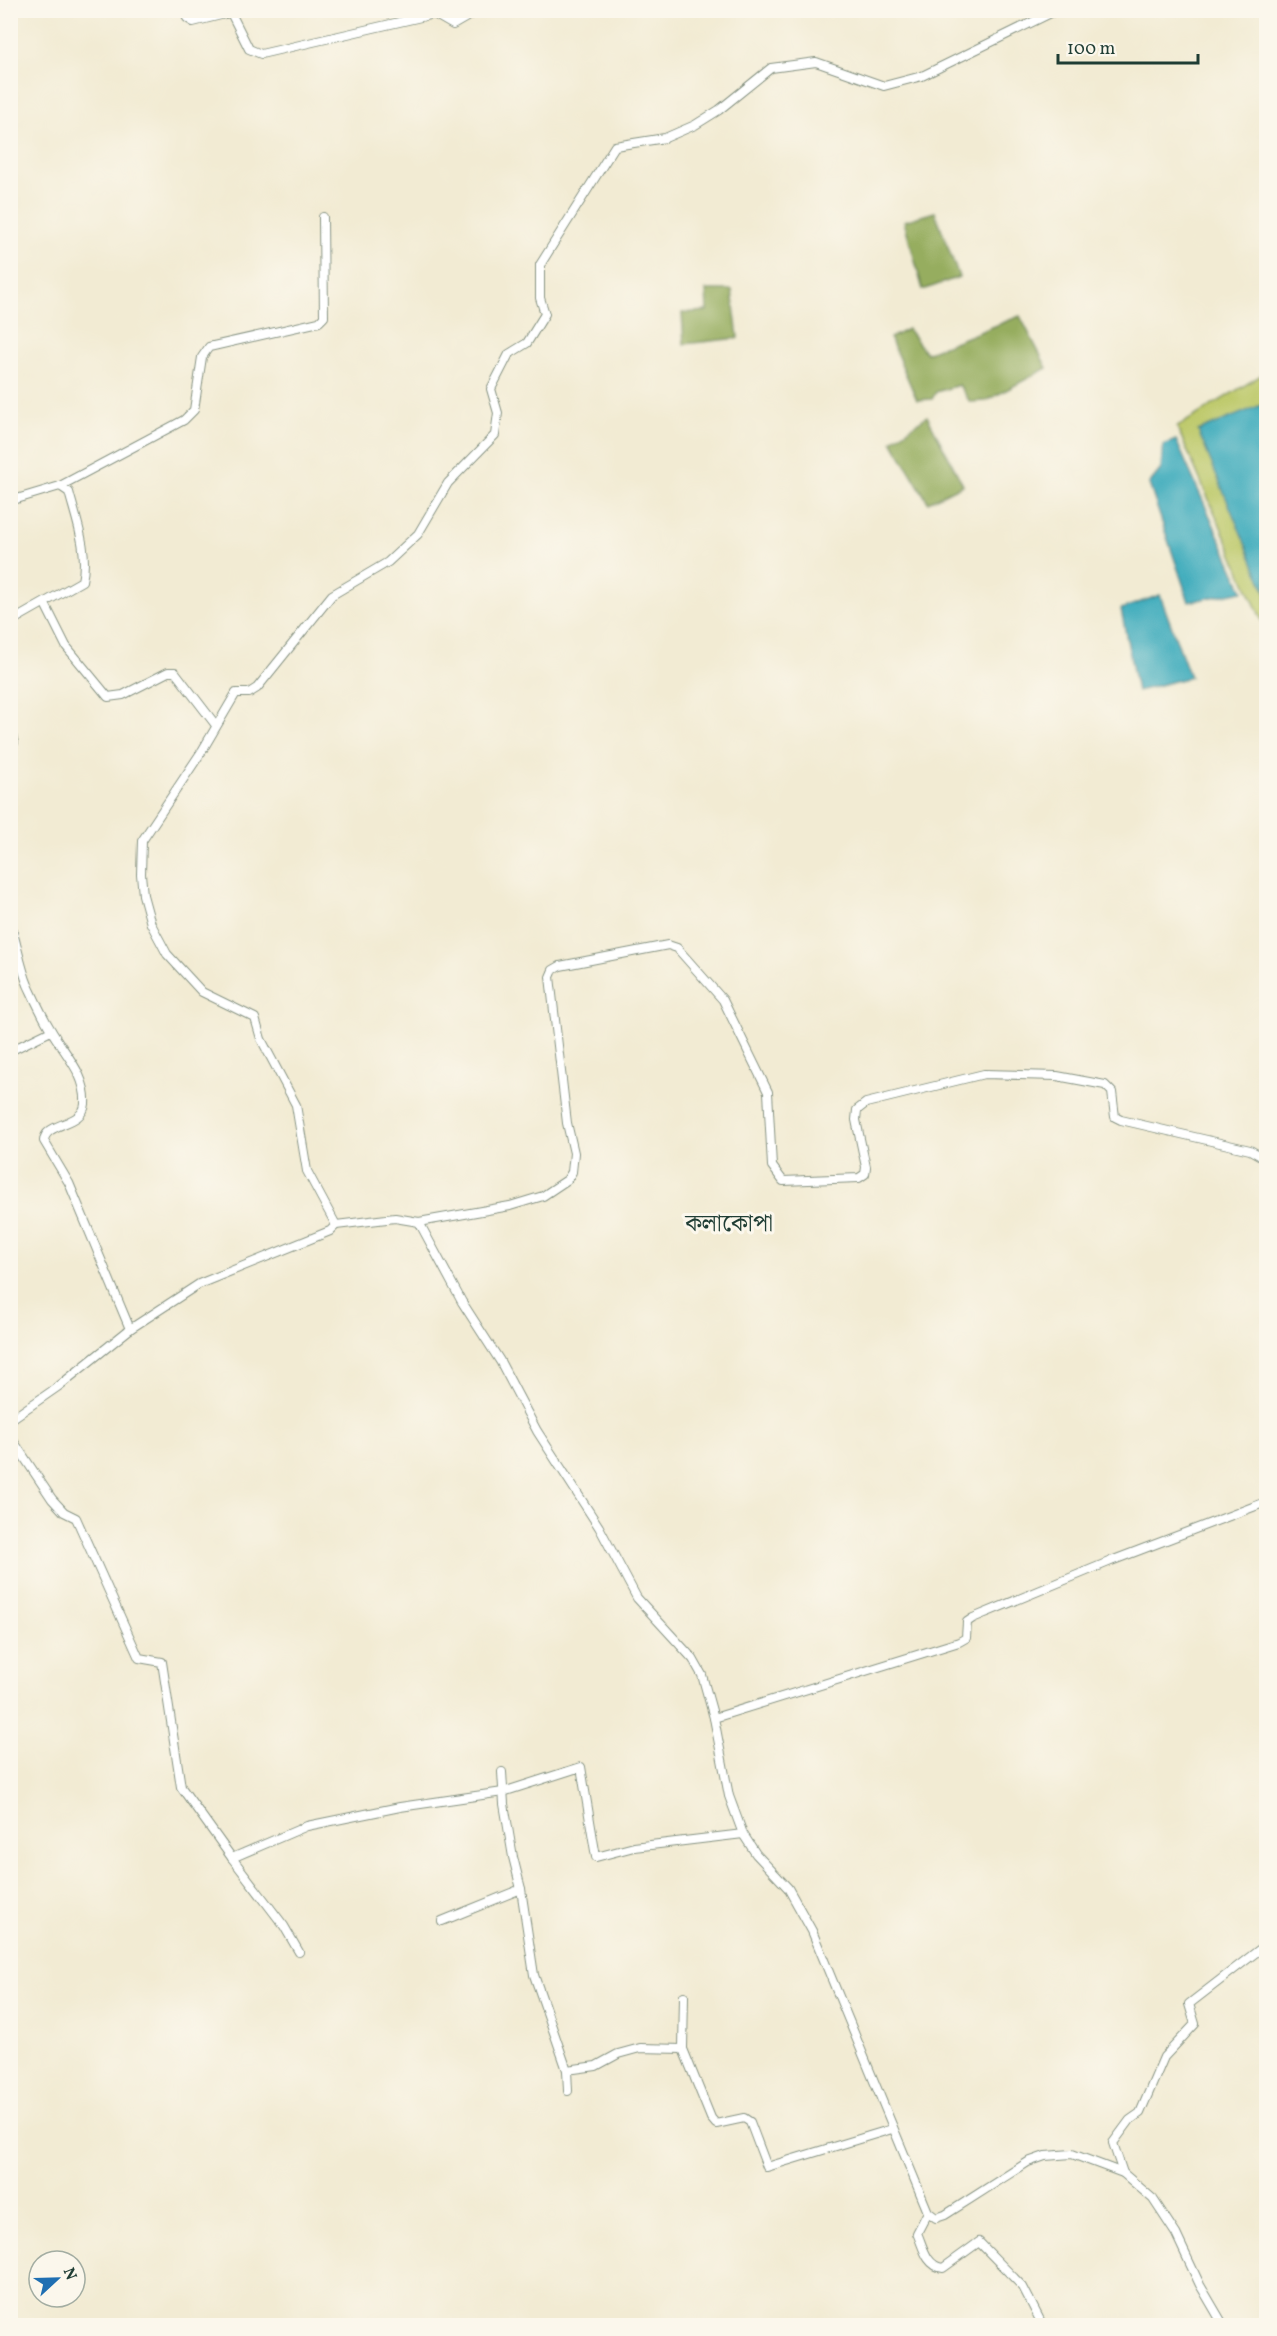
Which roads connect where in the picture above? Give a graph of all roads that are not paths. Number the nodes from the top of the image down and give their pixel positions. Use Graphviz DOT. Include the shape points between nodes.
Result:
graph roads {
  1 [pos="183,10"];
  2 [pos="479,10"];
  3 [pos="1057,10"];
  4 [pos="323,217"];
  5 [pos="60,486"];
  6 [pos="10,501"];
  7 [pos="45,604"];
  8 [pos="10,622"];
  9 [pos="215,724"];
  10 [pos="10,728"];
  11 [pos="10,747"];
  12 [pos="10,923"];
  13 [pos="51,1031"];
  14 [pos="10,1052"];
  15 [pos="1266,1158"];
  16 [pos="419,1222"];
  17 [pos="336,1225"];
  18 [pos="130,1329"];
  19 [pos="10,1420"];
  20 [pos="10,1436"];
  21 [pos="1266,1502"];
  22 [pos="714,1718"];
  23 [pos="502,1772"];
  24 [pos="503,1792"];
  25 [pos="743,1834"];
  26 [pos="232,1858"];
  27 [pos="522,1889"];
  28 [pos="442,1921"];
  29 [pos="1266,1949"];
  30 [pos="299,1952"];
  31 [pos="684,1996"];
  32 [pos="683,2049"];
  33 [pos="567,2070"];
  34 [pos="568,2091"];
  35 [pos="892,2129"];
  36 [pos="1123,2174"];
  37 [pos="928,2212"];
  38 [pos="743,2325"];
  39 [pos="754,2325"];
  40 [pos="1042,2325"];
  41 [pos="1224,2325"];
  1 -- 2 [label="street" via="193,22 229,13 249,49 261,54 434,14 453,25"];
  3 -- 9 [label="street" via="922,75 884,86 816,62 771,68 695,125 665,138 615,146 540,265 540,298 545,314 527,343 509,354 491,389 498,413 495,435 448,483 418,534 388,562 332,595 257,688 249,693 236,693"];
  4 -- 5 [label="street" via="324,317 319,322 209,347 202,357 194,410 184,420"];
  5 -- 6 [label="street"];
  5 -- 7 [label="street" via="69,492 81,537 82,581"];
  7 -- 8 [label="street"];
  7 -- 9 [label="street" via="66,646 108,697 123,695 174,672"];
  9 -- 17 [label="street" via="202,751 142,841 143,895 151,924 167,954 202,992 255,1018 261,1039 296,1105 307,1171"];
  10 -- 11 [label="street" via="14,743"];
  12 -- 13 [label="street" via="27,982"];
  13 -- 14 [label="street"];
  13 -- 18 [label="street" via="74,1063 85,1093 85,1107 77,1118 48,1133 44,1141 69,1183"];
  15 -- 16 [label="street" via="1250,1150 1121,1120 1115,1117 1112,1092 1106,1085 1057,1076 984,1074 866,1103 857,1110 866,1167 859,1178 783,1181 772,1166 768,1092 741,1032 723,1000 677,948 668,945 553,970 550,977 574,1153 567,1180 543,1196 510,1206"];
  16 -- 17 [label="street" via="395,1218"];
  16 -- 22 [label="street" via="637,1598 693,1659 702,1675"];
  17 -- 18 [label="street" via="330,1231 199,1284"];
  18 -- 19 [label="street"];
  20 -- 26 [label="street" via="52,1499 76,1518 139,1658 162,1662 181,1787"];
  21 -- 22 [label="street" via="973,1618 967,1622 966,1638 959,1642"];
  22 -- 25 [label="street" via="729,1796"];
  23 -- 24 [label="street"];
  24 -- 25 [label="street" via="580,1767 594,1853 599,1857 634,1847"];
  24 -- 26 [label="street" via="307,1826"];
  24 -- 27 [label="street"];
  25 -- 35 [label="street" via="788,1888 812,1931"];
  26 -- 30 [label="street"];
  27 -- 28 [label="street"];
  27 -- 33 [label="street" via="534,1976"];
  29 -- 36 [label="street" via="1259,1950 1189,2004 1194,2024 1164,2057 1140,2113 1113,2143"];
  31 -- 32 [label="street"];
  32 -- 33 [label="street" via="640,2048 596,2066"];
  32 -- 35 [label="street" via="711,2118 716,2124 744,2118 750,2122 767,2167"];
  33 -- 34 [label="street"];
  35 -- 37 [label="street"];
  36 -- 37 [label="street" via="1072,2154 1045,2156 1028,2162 945,2215 936,2218"];
  36 -- 41 [label="street" via="1142,2187 1159,2208"];
  37 -- 40 [label="street" via="917,2233 934,2266 943,2268 979,2242 1023,2287"];
  38 -- 39 [label="street"];
}
